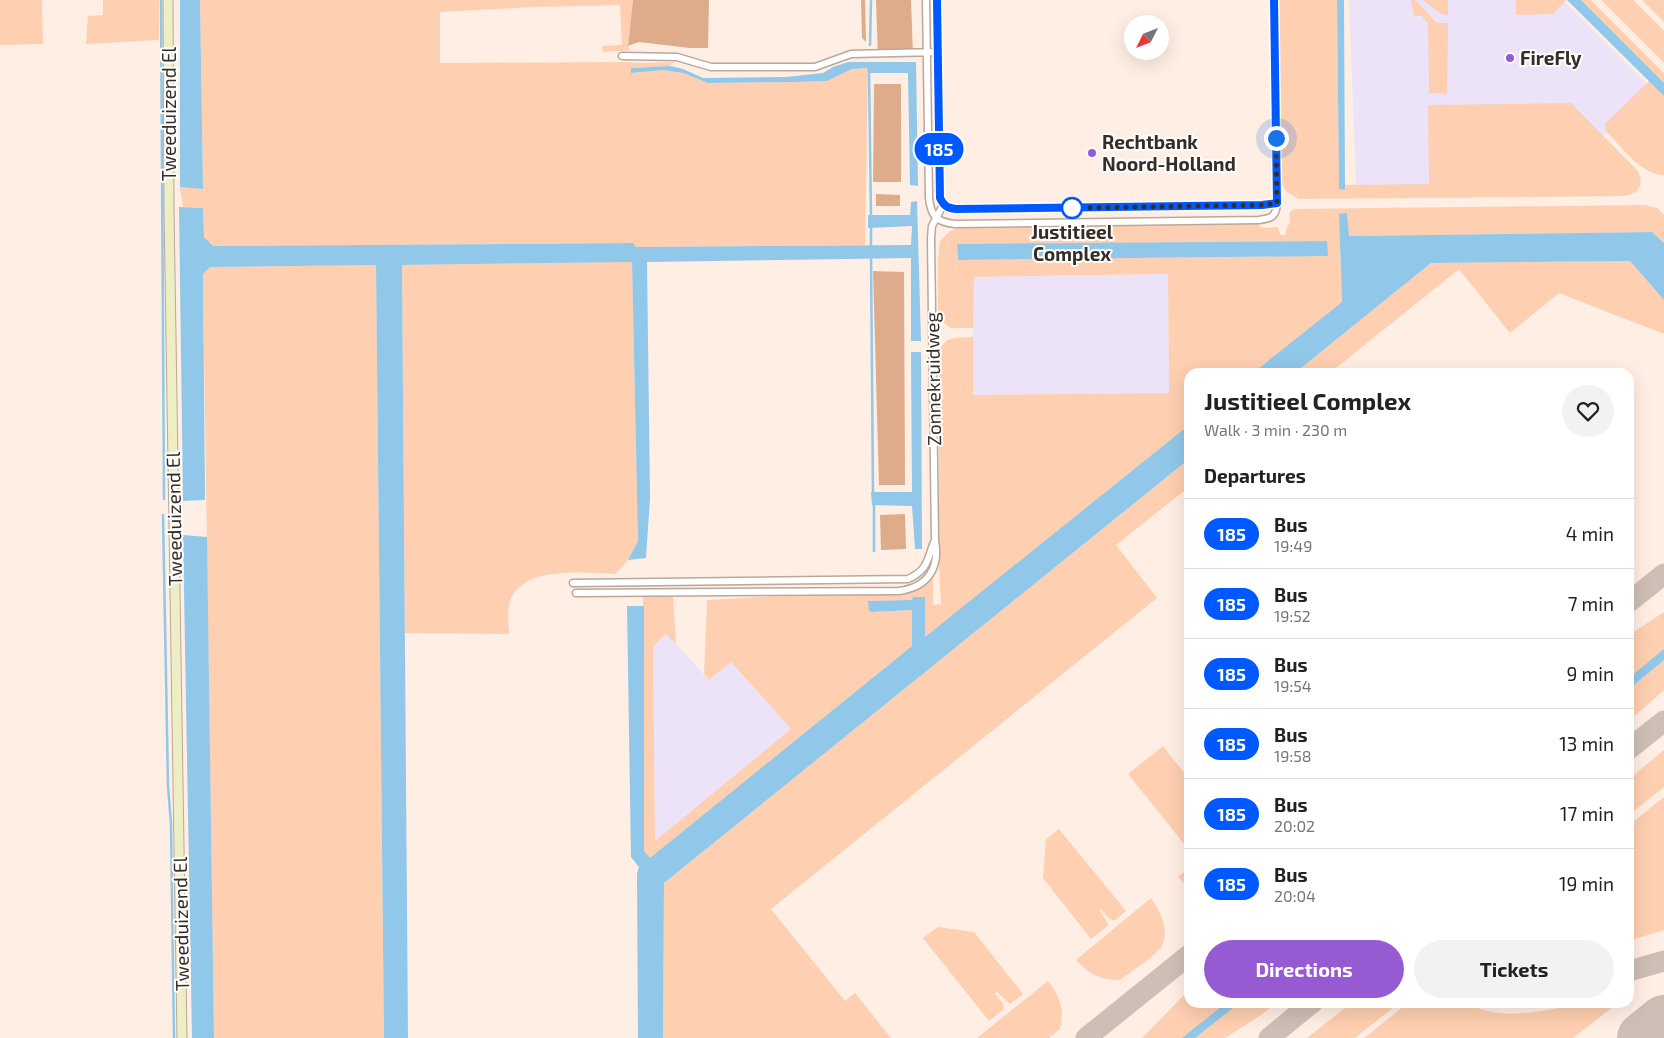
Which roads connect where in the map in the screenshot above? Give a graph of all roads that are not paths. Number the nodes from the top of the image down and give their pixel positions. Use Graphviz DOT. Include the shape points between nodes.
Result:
graph roads {
  1 [pos="168,0"];
  2 [pos="926,0"];
  3 [pos="937,0"];
  4 [pos="1274,0"];
  5 [pos="926,52"];
  6 [pos="938,52"];
  7 [pos="622,56"];
  8 [pos="1277,203"];
  9 [pos="943,204"];
  10 [pos="936,218"];
  11 [pos="935,541"];
  12 [pos="573,583"];
  13 [pos="576,593"];
  14 [pos="182,1038"];
  1 -- 14 [label="street, Tweeduizend El"];
  2 -- 5 [label="street"];
  3 -- 6 [label="street"];
  4 -- 8 [label="street"];
  5 -- 6 [label="street"];
  5 -- 7 [label="street" via="851,54 806,67 711,67 678,57"];
  5 -- 10 [label="street" via="928,198 930,210"];
  6 -- 9 [label="street" via="939,191"];
  8 -- 9 [label="street" via="956,209"];
  8 -- 10 [label="street" via="1276,212 1270,218 1259,220 955,224"];
  9 -- 10 [label="street, Zonnekruidweg"];
  10 -- 11 [label="street, Zonnekruidweg" via="931,238"];
  11 -- 12 [label="street" via="927,564 908,579"];
  11 -- 13 [label="street, Zonnekruidweg" via="934,568 926,580 908,590"];
}
